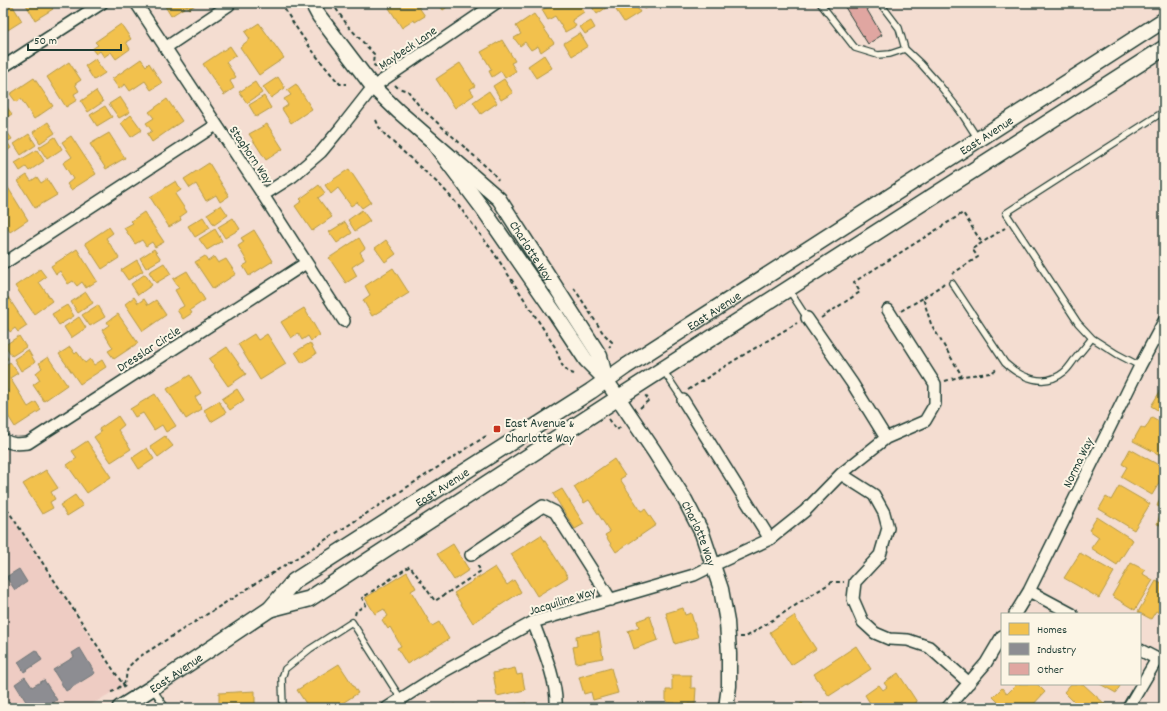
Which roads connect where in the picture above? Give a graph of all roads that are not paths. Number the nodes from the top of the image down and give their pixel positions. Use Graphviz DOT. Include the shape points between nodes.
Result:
graph roads {
  1 [pos="102,3"];
  2 [pos="136,3"];
  3 [pos="312,3"];
  4 [pos="496,3"];
  5 [pos="820,3"];
  6 [pos="880,3"];
  7 [pos="229,5"];
  8 [pos="1164,20"];
  9 [pos="165,48"];
  10 [pos="1164,48"];
  11 [pos="905,49"];
  12 [pos="3,67"];
  13 [pos="373,87"];
  14 [pos="1164,114"];
  15 [pos="216,125"];
  16 [pos="978,139"];
  17 [pos="432,142"];
  18 [pos="263,195"];
  19 [pos="306,263"];
  20 [pos="3,264"];
  21 [pos="952,283"];
  22 [pos="789,290"];
  23 [pos="891,313"];
  24 [pos="809,321"];
  25 [pos="344,322"];
  26 [pos="1164,322"];
  27 [pos="1092,338"];
  28 [pos="1140,366"];
  29 [pos="663,370"];
  30 [pos="606,380"];
  31 [pos="618,398"];
  32 [pos="681,398"];
  33 [pos="886,438"];
  34 [pos="3,439"];
  35 [pos="841,474"];
  36 [pos="770,539"];
  37 [pos="471,556"];
  38 [pos="714,565"];
  39 [pos="1029,591"];
  40 [pos="611,600"];
  41 [pos="270,609"];
  42 [pos="1016,613"];
  43 [pos="1070,613"];
  44 [pos="533,622"];
  45 [pos="1001,638"];
  46 [pos="1141,651"];
  47 [pos="1161,661"];
  48 [pos="968,683"];
  49 [pos="152,688"];
  50 [pos="401,699"];
  51 [pos="120,708"];
  52 [pos="166,708"];
  53 [pos="283,708"];
  54 [pos="387,708"];
  55 [pos="556,708"];
  56 [pos="726,708"];
  57 [pos="947,708"];
  58 [pos="1128,708"];
  1 -- 12 [label="street"];
  2 -- 9 [label="street, Staghorn Way"];
  3 -- 13 [label="street, Charlotte Way" via="332,34"];
  4 -- 13 [label="street, Maybeck Lane"];
  5 -- 11 [label="lane" via="855,48 878,55"];
  6 -- 11 [label="lane" via="899,28"];
  7 -- 9 [label="street"];
  8 -- 16 [label="main road, East Avenue"];
  9 -- 15 [label="street, Staghorn Way"];
  10 -- 22 [label="main road, East Avenue"];
  11 -- 16 [label="lane" via="937,82"];
  13 -- 17 [label="street, Charlotte Way"];
  13 -- 18 [label="street, Maybeck Lane" via="321,152 293,176"];
  14 -- 27 [label="lane" via="1163,112 1006,213 1078,323"];
  15 -- 18 [label="street, Staghorn Way"];
  15 -- 20 [label="street"];
  16 -- 30 [label="main road, East Avenue"];
  17 -- 30 [label="street, Charlotte Way" via="483,209 586,360"];
  17 -- 30 [label="street, Charlotte Way" via="499,198 600,356"];
  18 -- 19 [label="street, Staghorn Way"];
  19 -- 25 [label="street, Staghorn Way"];
  19 -- 34 [label="street, Dresslar Circle" via="28,443 16,444"];
  21 -- 27 [label="lane" via="1005,363 1024,377 1054,379 1065,372"];
  22 -- 24 [label="lane"];
  22 -- 29 [label="main road, East Avenue"];
  23 -- 33 [label="street, Jacquiline Way" via="935,384 934,404 924,421"];
  24 -- 33 [label="street"];
  26 -- 28 [label="street, Norma Way"];
  27 -- 28 [label="lane"];
  28 -- 39 [label="street, Norma Way"];
  29 -- 31 [label="main road, East Avenue"];
  29 -- 32 [label="lane"];
  30 -- 31 [label="street, Charlotte Way"];
  30 -- 41 [label="main road, East Avenue" via="294,581"];
  31 -- 38 [label="street, Charlotte Way" via="685,500 702,533"];
  31 -- 41 [label="main road, East Avenue" via="309,599"];
  32 -- 36 [label="street"];
  33 -- 35 [label="street, Jacquiline Way"];
  35 -- 36 [label="street, Jacquiline Way" via="804,511"];
  35 -- 48 [label="street" via="874,495 888,528 880,555 855,582 853,599 863,622 875,633 889,639 908,640 929,647"];
  36 -- 38 [label="street, Jacquiline Way"];
  37 -- 40 [label="street" via="543,506 555,512"];
  38 -- 40 [label="street, Jacquiline Way" via="694,575"];
  38 -- 56 [label="street, Charlotte Way" via="727,622 729,686"];
  39 -- 42 [label="street, Norma Way"];
  39 -- 43 [label="street"];
  40 -- 44 [label="street, Jacquiline Way"];
  41 -- 49 [label="main road, East Avenue"];
  44 -- 50 [label="street, Jacquiline Way"];
  44 -- 55 [label="street" via="552,678"];
  45 -- 48 [label="street" via="986,663"];
  46 -- 47 [label="street"];
  47 -- 58 [label="street"];
  48 -- 57 [label="street"];
  49 -- 51 [label="main road, East Avenue"];
  49 -- 52 [label="lane"];
  50 -- 53 [label="lane" via="352,622 310,649 285,669 282,678"];
  50 -- 54 [label="street, Jacquiline Way"];
}
